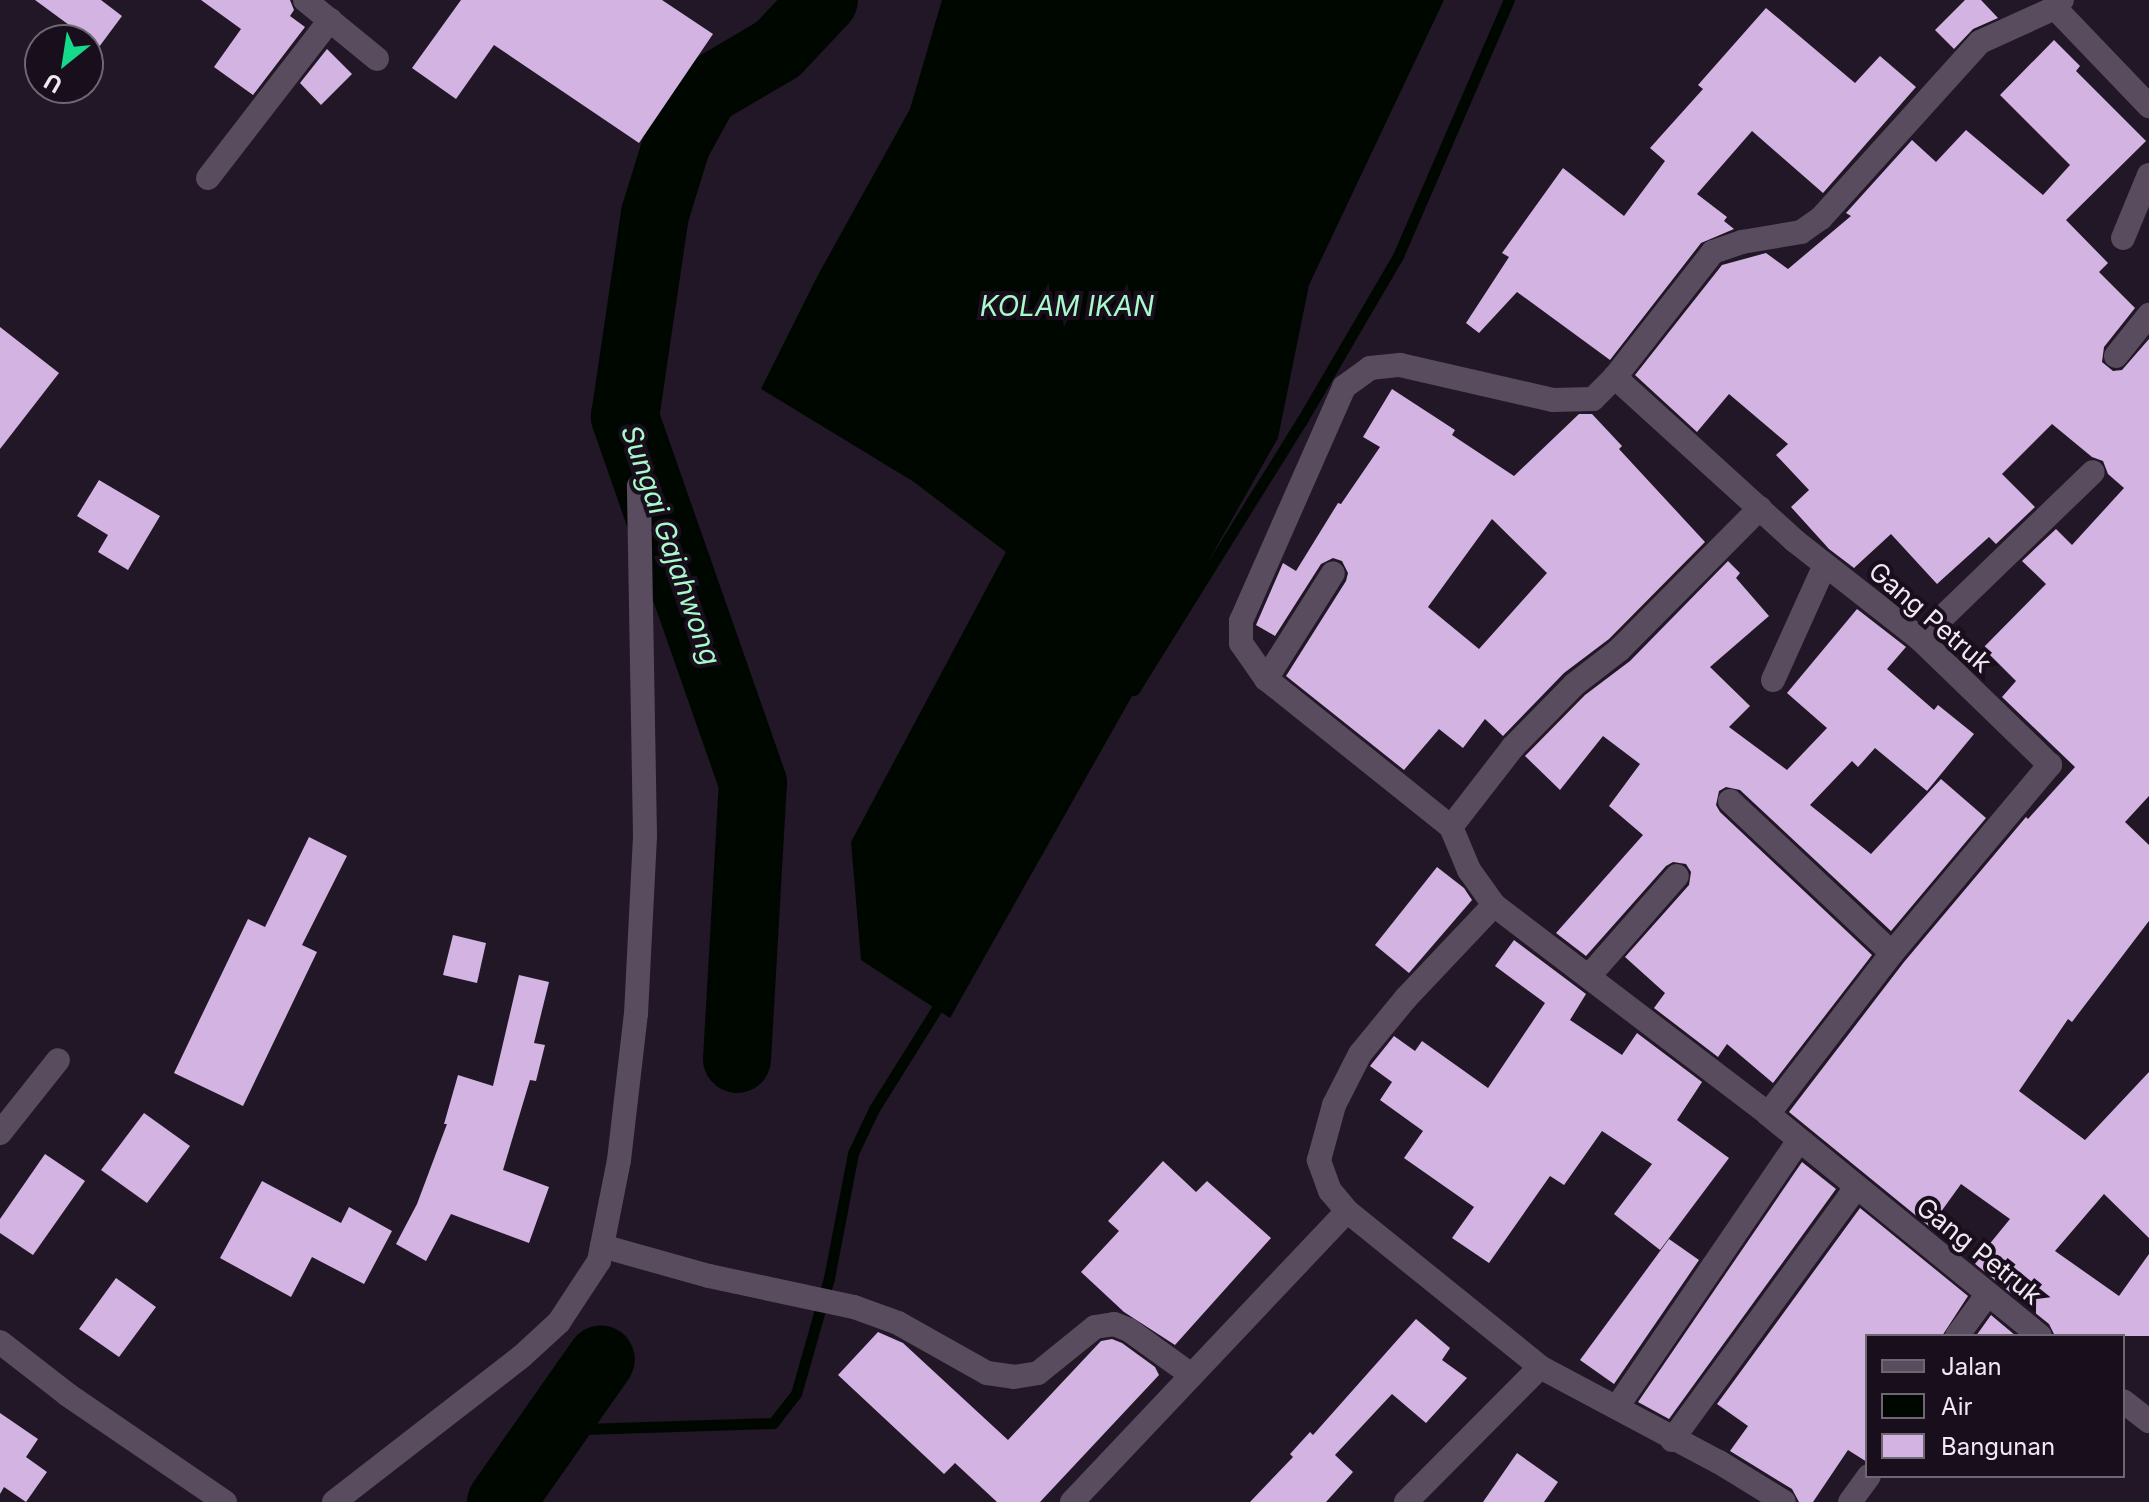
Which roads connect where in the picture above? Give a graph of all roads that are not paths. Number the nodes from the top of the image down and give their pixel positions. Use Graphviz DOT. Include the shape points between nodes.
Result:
graph roads {
  1 [pos="305,0"];
  2 [pos="2058,4"];
  3 [pos="330,20"];
  4 [pos="377,59"];
  5 [pos="2149,106"];
  6 [pos="2149,175"];
  7 [pos="208,178"];
  8 [pos="2123,238"];
  9 [pos="2149,315"];
  10 [pos="2116,356"];
  11 [pos="1615,377"];
  12 [pos="2093,472"];
  13 [pos="639,486"];
  14 [pos="1760,508"];
  15 [pos="1825,565"];
  16 [pos="1333,573"];
  17 [pos="1920,639"];
  18 [pos="1266,679"];
  19 [pos="1773,680"];
  20 [pos="1730,801"];
  21 [pos="1451,827"];
  22 [pos="1677,876"];
  23 [pos="1494,905"];
  24 [pos="1892,953"];
  25 [pos="1589,976"];
  26 [pos="58,1060"];
  27 [pos="1768,1114"];
  28 [pos="0,1133"];
  29 [pos="1799,1140"];
  30 [pos="1856,1188"];
  31 [pos="1347,1211"];
  32 [pos="602,1246"];
  33 [pos="1987,1295"];
  34 [pos="1958,1334"];
  35 [pos="2037,1334"];
  36 [pos="0,1342"];
  37 [pos="1540,1367"];
  38 [pos="1190,1374"];
  39 [pos="2125,1403"];
  40 [pos="1617,1407"];
  41 [pos="2149,1421"];
  42 [pos="1672,1440"];
  43 [pos="1868,1478"];
  44 [pos="225,1502"];
  45 [pos="334,1502"];
  46 [pos="1072,1502"];
  47 [pos="1406,1502"];
  48 [pos="1784,1502"];
  49 [pos="1850,1502"];
  1 -- 3 [label="street"];
  2 -- 5 [label="street"];
  2 -- 11 [label="street" via="1980,42 1821,218 1801,232 1713,252"];
  3 -- 4 [label="street"];
  3 -- 7 [label="street"];
  6 -- 8 [label="street"];
  9 -- 10 [label="street"];
  11 -- 14 [label="street, Gang Petruk"];
  11 -- 18 [label="street" via="1593,399 1539,397 1400,365 1370,368 1344,387 1241,621 1241,643"];
  12 -- 17 [label="street"];
  13 -- 32 [label="street" via="644,865 636,1014 619,1160"];
  14 -- 15 [label="street, Gang Petruk"];
  14 -- 21 [label="street" via="1619,650 1575,684 1513,747"];
  15 -- 17 [label="street, Gang Petruk"];
  15 -- 19 [label="street"];
  16 -- 18 [label="street"];
  17 -- 24 [label="street, Gang Petruk" via="2050,765"];
  18 -- 21 [label="street"];
  20 -- 24 [label="street"];
  21 -- 23 [label="street" via="1469,870"];
  22 -- 25 [label="street"];
  23 -- 25 [label="street"];
  23 -- 31 [label="street" via="1360,1054 1334,1105 1319,1160 1330,1191"];
  24 -- 27 [label="street, Gang Petruk"];
  25 -- 27 [label="street"];
  26 -- 28 [label="street"];
  27 -- 29 [label="street, Gang Petruk"];
  29 -- 30 [label="street, Gang Petruk"];
  29 -- 40 [label="street"];
  30 -- 33 [label="street, Gang Petruk"];
  30 -- 42 [label="street"];
  31 -- 37 [label="street"];
  31 -- 38 [label="street"];
  32 -- 38 [label="street" via="854,1307 898,1323 987,1373 1038,1373 1095,1327 1114,1324"];
  32 -- 45 [label="street" via="599,1261 559,1322 472,1398"];
  33 -- 34 [label="street"];
  33 -- 35 [label="street, Gang Petruk"];
  36 -- 44 [label="street"];
  37 -- 40 [label="street"];
  37 -- 47 [label="street"];
  38 -- 46 [label="street"];
  39 -- 41 [label="street"];
  40 -- 42 [label="street"];
  42 -- 48 [label="street"];
  43 -- 49 [label="street"];
}
